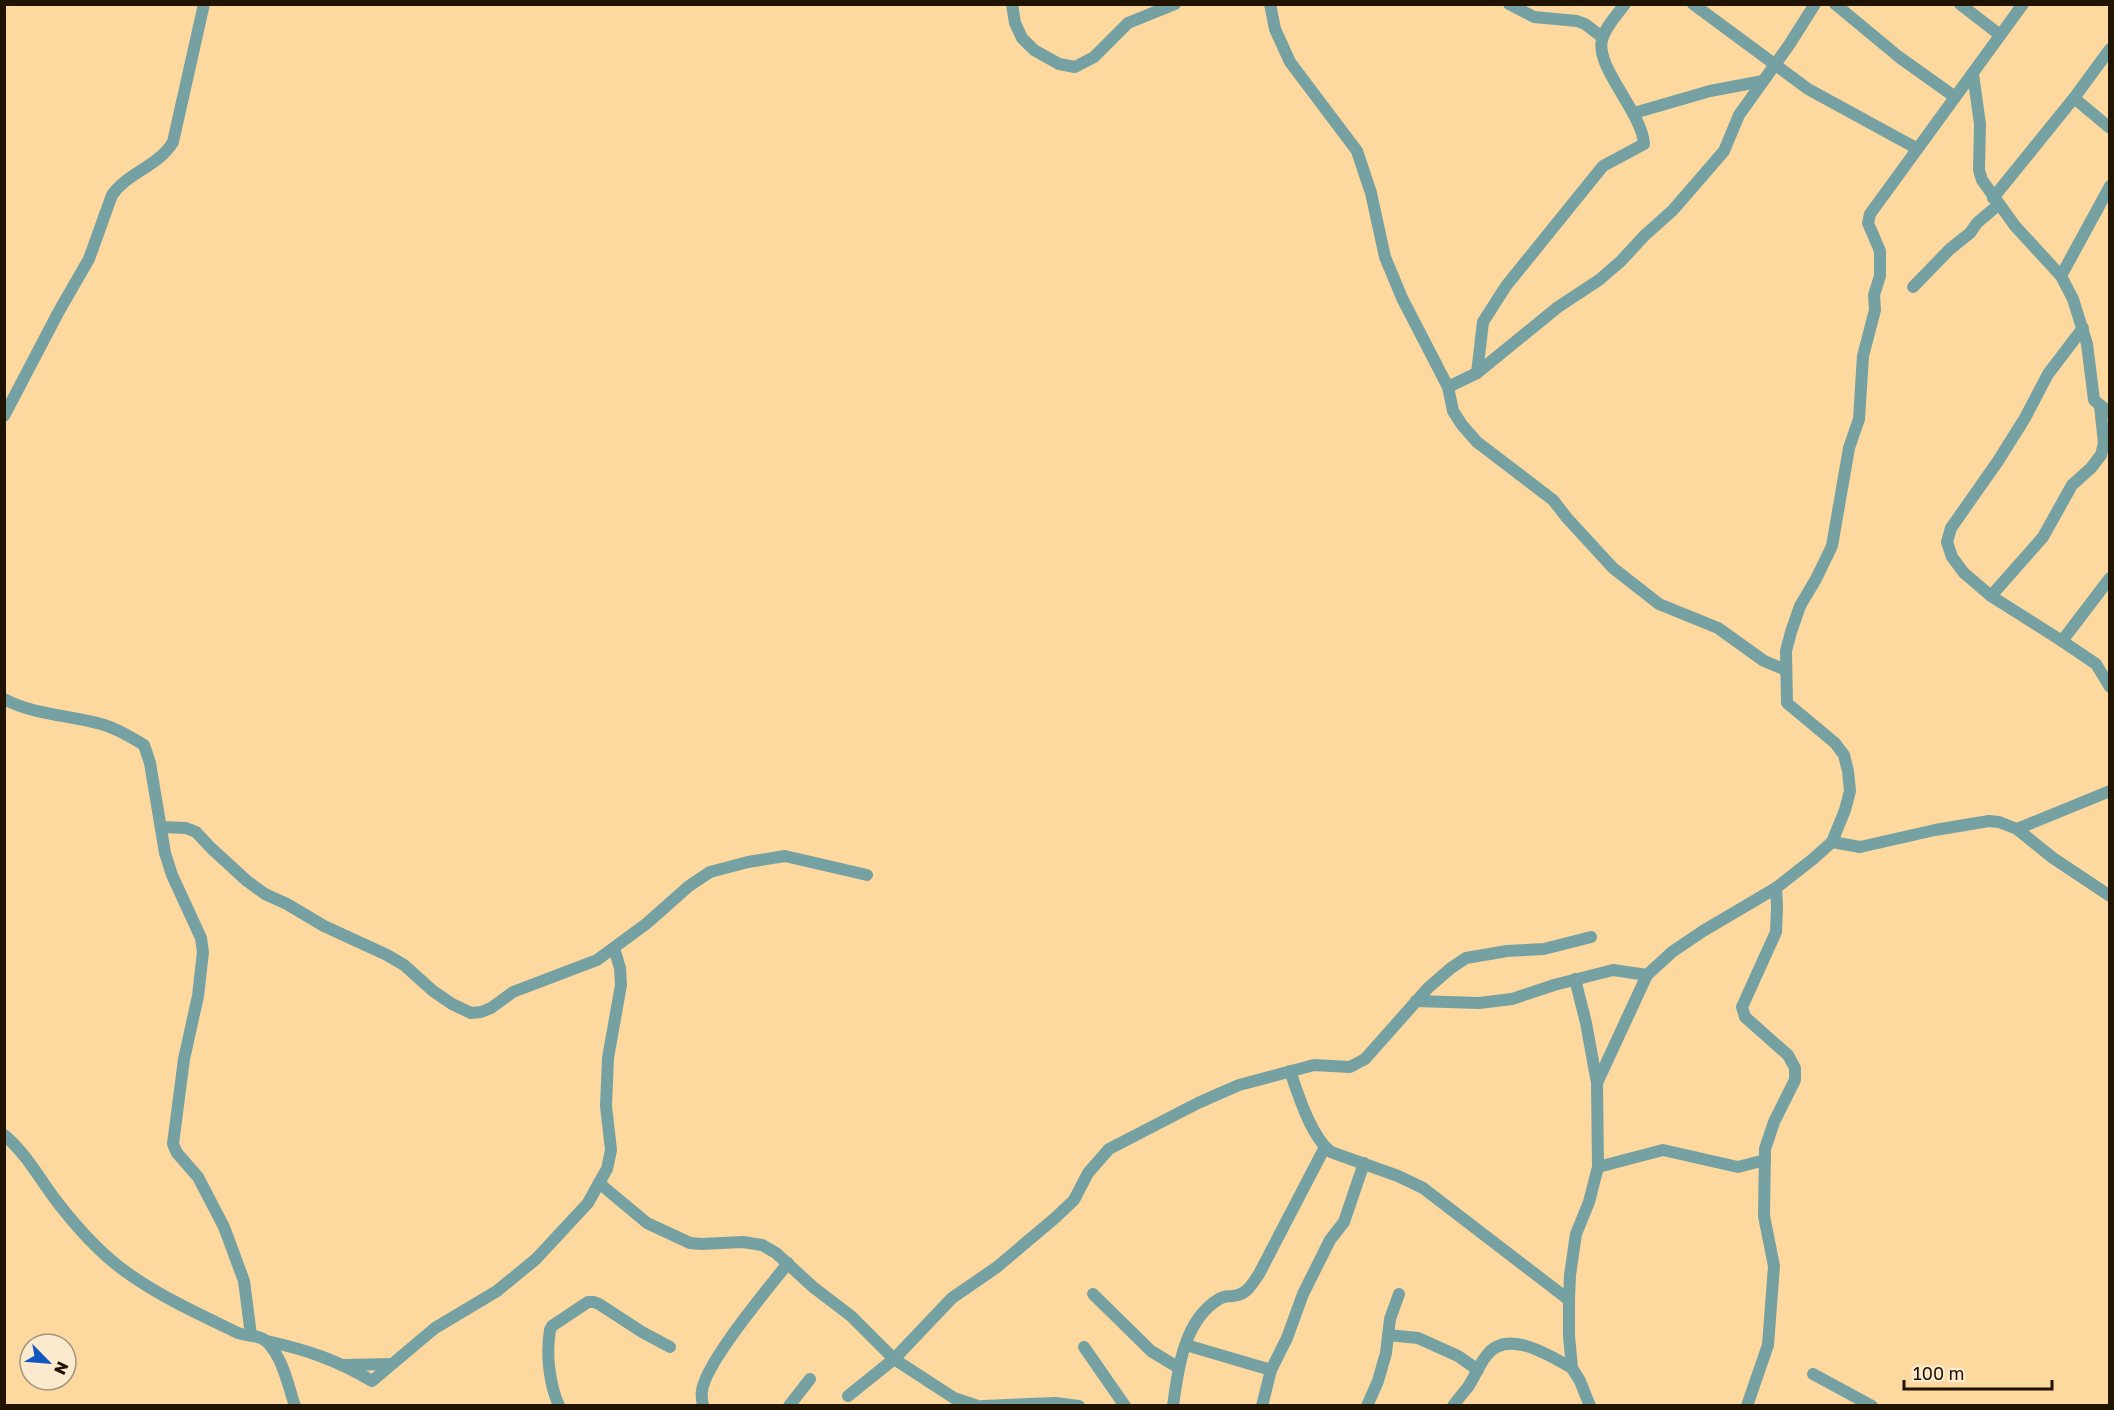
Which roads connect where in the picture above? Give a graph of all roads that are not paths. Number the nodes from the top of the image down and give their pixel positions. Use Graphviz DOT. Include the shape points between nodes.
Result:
graph roads {
  1 [pos="204,4"];
  2 [pos="1011,4"];
  3 [pos="1175,4"];
  4 [pos="1270,4"];
  5 [pos="1509,4"];
  6 [pos="1625,4"];
  7 [pos="1693,4"];
  8 [pos="1815,4"];
  9 [pos="1835,4"];
  10 [pos="1960,4"];
  11 [pos="2023,4"];
  12 [pos="2000,35"];
  13 [pos="1602,37"];
  14 [pos="2109,49"];
  15 [pos="1774,65"];
  16 [pos="1973,74"];
  17 [pos="1763,81"];
  18 [pos="1956,97"];
  19 [pos="2074,98"];
  20 [pos="1634,113"];
  21 [pos="2109,128"];
  22 [pos="1916,148"];
  23 [pos="2109,186"];
  24 [pos="1996,201"];
  25 [pos="2061,276"];
  26 [pos="1913,287"];
  27 [pos="2083,327"];
  28 [pos="1477,373"];
  29 [pos="1448,387"];
  30 [pos="2105,410"];
  31 [pos="4,416"];
  32 [pos="2109,578"];
  33 [pos="1991,596"];
  34 [pos="2062,641"];
  35 [pos="1786,670"];
  36 [pos="2109,687"];
  37 [pos="4,699"];
  38 [pos="2109,791"];
  39 [pos="162,827"];
  40 [pos="2017,829"];
  41 [pos="1832,842"];
  42 [pos="867,875"];
  43 [pos="1776,888"];
  44 [pos="2109,896"];
  45 [pos="1591,937"];
  46 [pos="614,948"];
  47 [pos="1647,975"];
  48 [pos="1575,979"];
  49 [pos="1416,1001"];
  50 [pos="1290,1071"];
  51 [pos="1597,1083"];
  52 [pos="4,1135"];
  53 [pos="1325,1147"];
  54 [pos="1765,1160"];
  55 [pos="1364,1163"];
  56 [pos="1598,1167"];
  57 [pos="599,1183"];
  58 [pos="788,1263"];
  59 [pos="1093,1294"];
  60 [pos="1399,1294"];
  61 [pos="1569,1300"];
  62 [pos="251,1335"];
  63 [pos="1388,1335"];
  64 [pos="267,1341"];
  65 [pos="1186,1345"];
  66 [pos="670,1347"];
  67 [pos="1084,1347"];
  68 [pos="894,1359"];
  69 [pos="390,1364"];
  70 [pos="345,1365"];
  71 [pos="1179,1368"];
  72 [pos="1572,1368"];
  73 [pos="1271,1370"];
  74 [pos="1478,1370"];
  75 [pos="1813,1374"];
  76 [pos="810,1379"];
  77 [pos="848,1396"];
  78 [pos="1055,1404"];
  79 [pos="295,1406"];
  80 [pos="559,1406"];
  81 [pos="703,1406"];
  82 [pos="789,1406"];
  83 [pos="978,1406"];
  84 [pos="983,1406"];
  85 [pos="1079,1406"];
  86 [pos="1125,1406"];
  87 [pos="1173,1406"];
  88 [pos="1262,1406"];
  89 [pos="1366,1406"];
  90 [pos="1453,1406"];
  91 [pos="1590,1406"];
  92 [pos="1747,1406"];
  93 [pos="1872,1406"];
  1 -- 31 [label="street" via="173,142 156,162 112,195 88,259"];
  2 -- 3 [label="street" via="1022,38 1034,50 1075,67 1094,57 1128,23"];
  4 -- 29 [label="street" via="1275,29 1290,62 1357,151 1385,257"];
  5 -- 13 [label="street" via="1534,17 1580,22"];
  6 -- 13 [label="street"];
  7 -- 15 [label="street"];
  8 -- 15 [label="street"];
  9 -- 18 [label="street" via="1899,57"];
  10 -- 12 [label="street"];
  11 -- 12 [label="street"];
  12 -- 16 [label="street"];
  13 -- 20 [label="street" via="1601,49 1609,71"];
  14 -- 19 [label="street"];
  15 -- 17 [label="street"];
  15 -- 22 [label="street" via="1808,89"];
  16 -- 18 [label="street"];
  16 -- 24 [label="street" via="1980,124 1979,170"];
  17 -- 20 [label="street" via="1710,91"];
  17 -- 28 [label="street" via="1739,115 1724,151 1673,210 1611,270"];
  18 -- 22 [label="street"];
  19 -- 21 [label="street"];
  19 -- 24 [label="street"];
  20 -- 28 [label="street" via="1644,144 1603,166 1506,286 1483,322"];
  22 -- 35 [label="street" via="1870,214 1868,223 1880,251 1880,276 1863,356 1859,419 1849,448 1832,546 1800,606 1786,651"];
  23 -- 25 [label="street"];
  24 -- 25 [label="street"];
  24 -- 26 [label="street" via="1970,233"];
  25 -- 27 [label="street"];
  27 -- 30 [label="street" via="2094,400"];
  27 -- 33 [label="street" via="2048,374 1998,461 1951,528 1947,543 1952,558"];
  28 -- 29 [label="street"];
  29 -- 35 [label="street" via="1453,411 1477,442 1553,500 1613,568 1659,604 1718,628 1764,661"];
  30 -- 33 [label="street" via="2101,455 2072,485 2043,537"];
  32 -- 34 [label="street"];
  33 -- 34 [label="street"];
  34 -- 36 [label="street" via="2097,664"];
  35 -- 41 [label="street" via="1787,703 1844,755 1850,791"];
  37 -- 39 [label="street" via="53,715 103,725 144,745"];
  38 -- 40 [label="street"];
  39 -- 46 [label="street" via="196,832 265,894 387,955 433,991 471,1013 491,1008 513,992 597,960"];
  39 -- 62 [label="street" via="161,838 172,875 201,938 203,952 173,1144 198,1177 224,1227 244,1281"];
  40 -- 41 [label="street" via="1989,821 1860,847"];
  40 -- 44 [label="street"];
  41 -- 43 [label="street"];
  42 -- 46 [label="street" via="785,856 710,872"];
  43 -- 47 [label="street" via="1703,931"];
  43 -- 54 [label="street" via="1776,932 1742,1007 1745,1017 1788,1055 1795,1068 1795,1080 1774,1122"];
  45 -- 49 [label="street" via="1544,949 1466,958"];
  46 -- 57 [label="street" via="621,985 608,1058 606,1106 611,1150"];
  47 -- 48 [label="street" via="1613,970"];
  47 -- 51 [label="street"];
  48 -- 49 [label="street" via="1512,999 1479,1003"];
  48 -- 51 [label="street"];
  49 -- 50 [label="street" via="1365,1059 1350,1068 1314,1065"];
  50 -- 53 [label="street"];
  50 -- 68 [label="street" via="1239,1085 1109,1149 1074,1200 997,1267 952,1298"];
  51 -- 56 [label="street"];
  52 -- 62 [label="street" via="29,1160 92,1244 128,1274 172,1300"];
  53 -- 55 [label="street"];
  53 -- 65 [label="street" via="1247,1292 1223,1296 1212,1303 1196,1321"];
  54 -- 56 [label="street" via="1738,1167 1663,1150"];
  54 -- 92 [label="street" via="1764,1216 1774,1266 1771,1311 1768,1345"];
  55 -- 61 [label="street" via="1423,1188"];
  55 -- 73 [label="street" via="1344,1222 1330,1240 1303,1294"];
  56 -- 61 [label="street" via="1576,1234"];
  57 -- 58 [label="street" via="647,1223 664,1232 690,1243 762,1245"];
  57 -- 69 [label="street" via="588,1203 536,1259"];
  58 -- 68 [label="street" via="851,1316"];
  58 -- 81 [label="street" via="710,1369 702,1390"];
  59 -- 71 [label="street" via="1151,1351"];
  60 -- 63 [label="street"];
  61 -- 72 [label="street"];
  62 -- 64 [label="street"];
  63 -- 74 [label="street" via="1418,1338"];
  63 -- 89 [label="street" via="1378,1381"];
  64 -- 70 [label="street" via="307,1350"];
  64 -- 79 [label="street" via="281,1363"];
  65 -- 71 [label="street"];
  65 -- 73 [label="street"];
  66 -- 80 [label="street" via="588,1302 550,1330 551,1374"];
  67 -- 86 [label="street"];
  68 -- 77 [label="street"];
  68 -- 83 [label="street" via="954,1398"];
  69 -- 70 [label="street"];
  69 -- 70 [label="street" via="372,1381"];
  71 -- 87 [label="street"];
  72 -- 74 [label="street" via="1537,1349 1508,1343 1488,1353"];
  72 -- 91 [label="street"];
  73 -- 88 [label="street"];
  74 -- 90 [label="street"];
  75 -- 93 [label="street"];
  76 -- 82 [label="street"];
  78 -- 84 [label="street"];
  78 -- 85 [label="street"];
}
